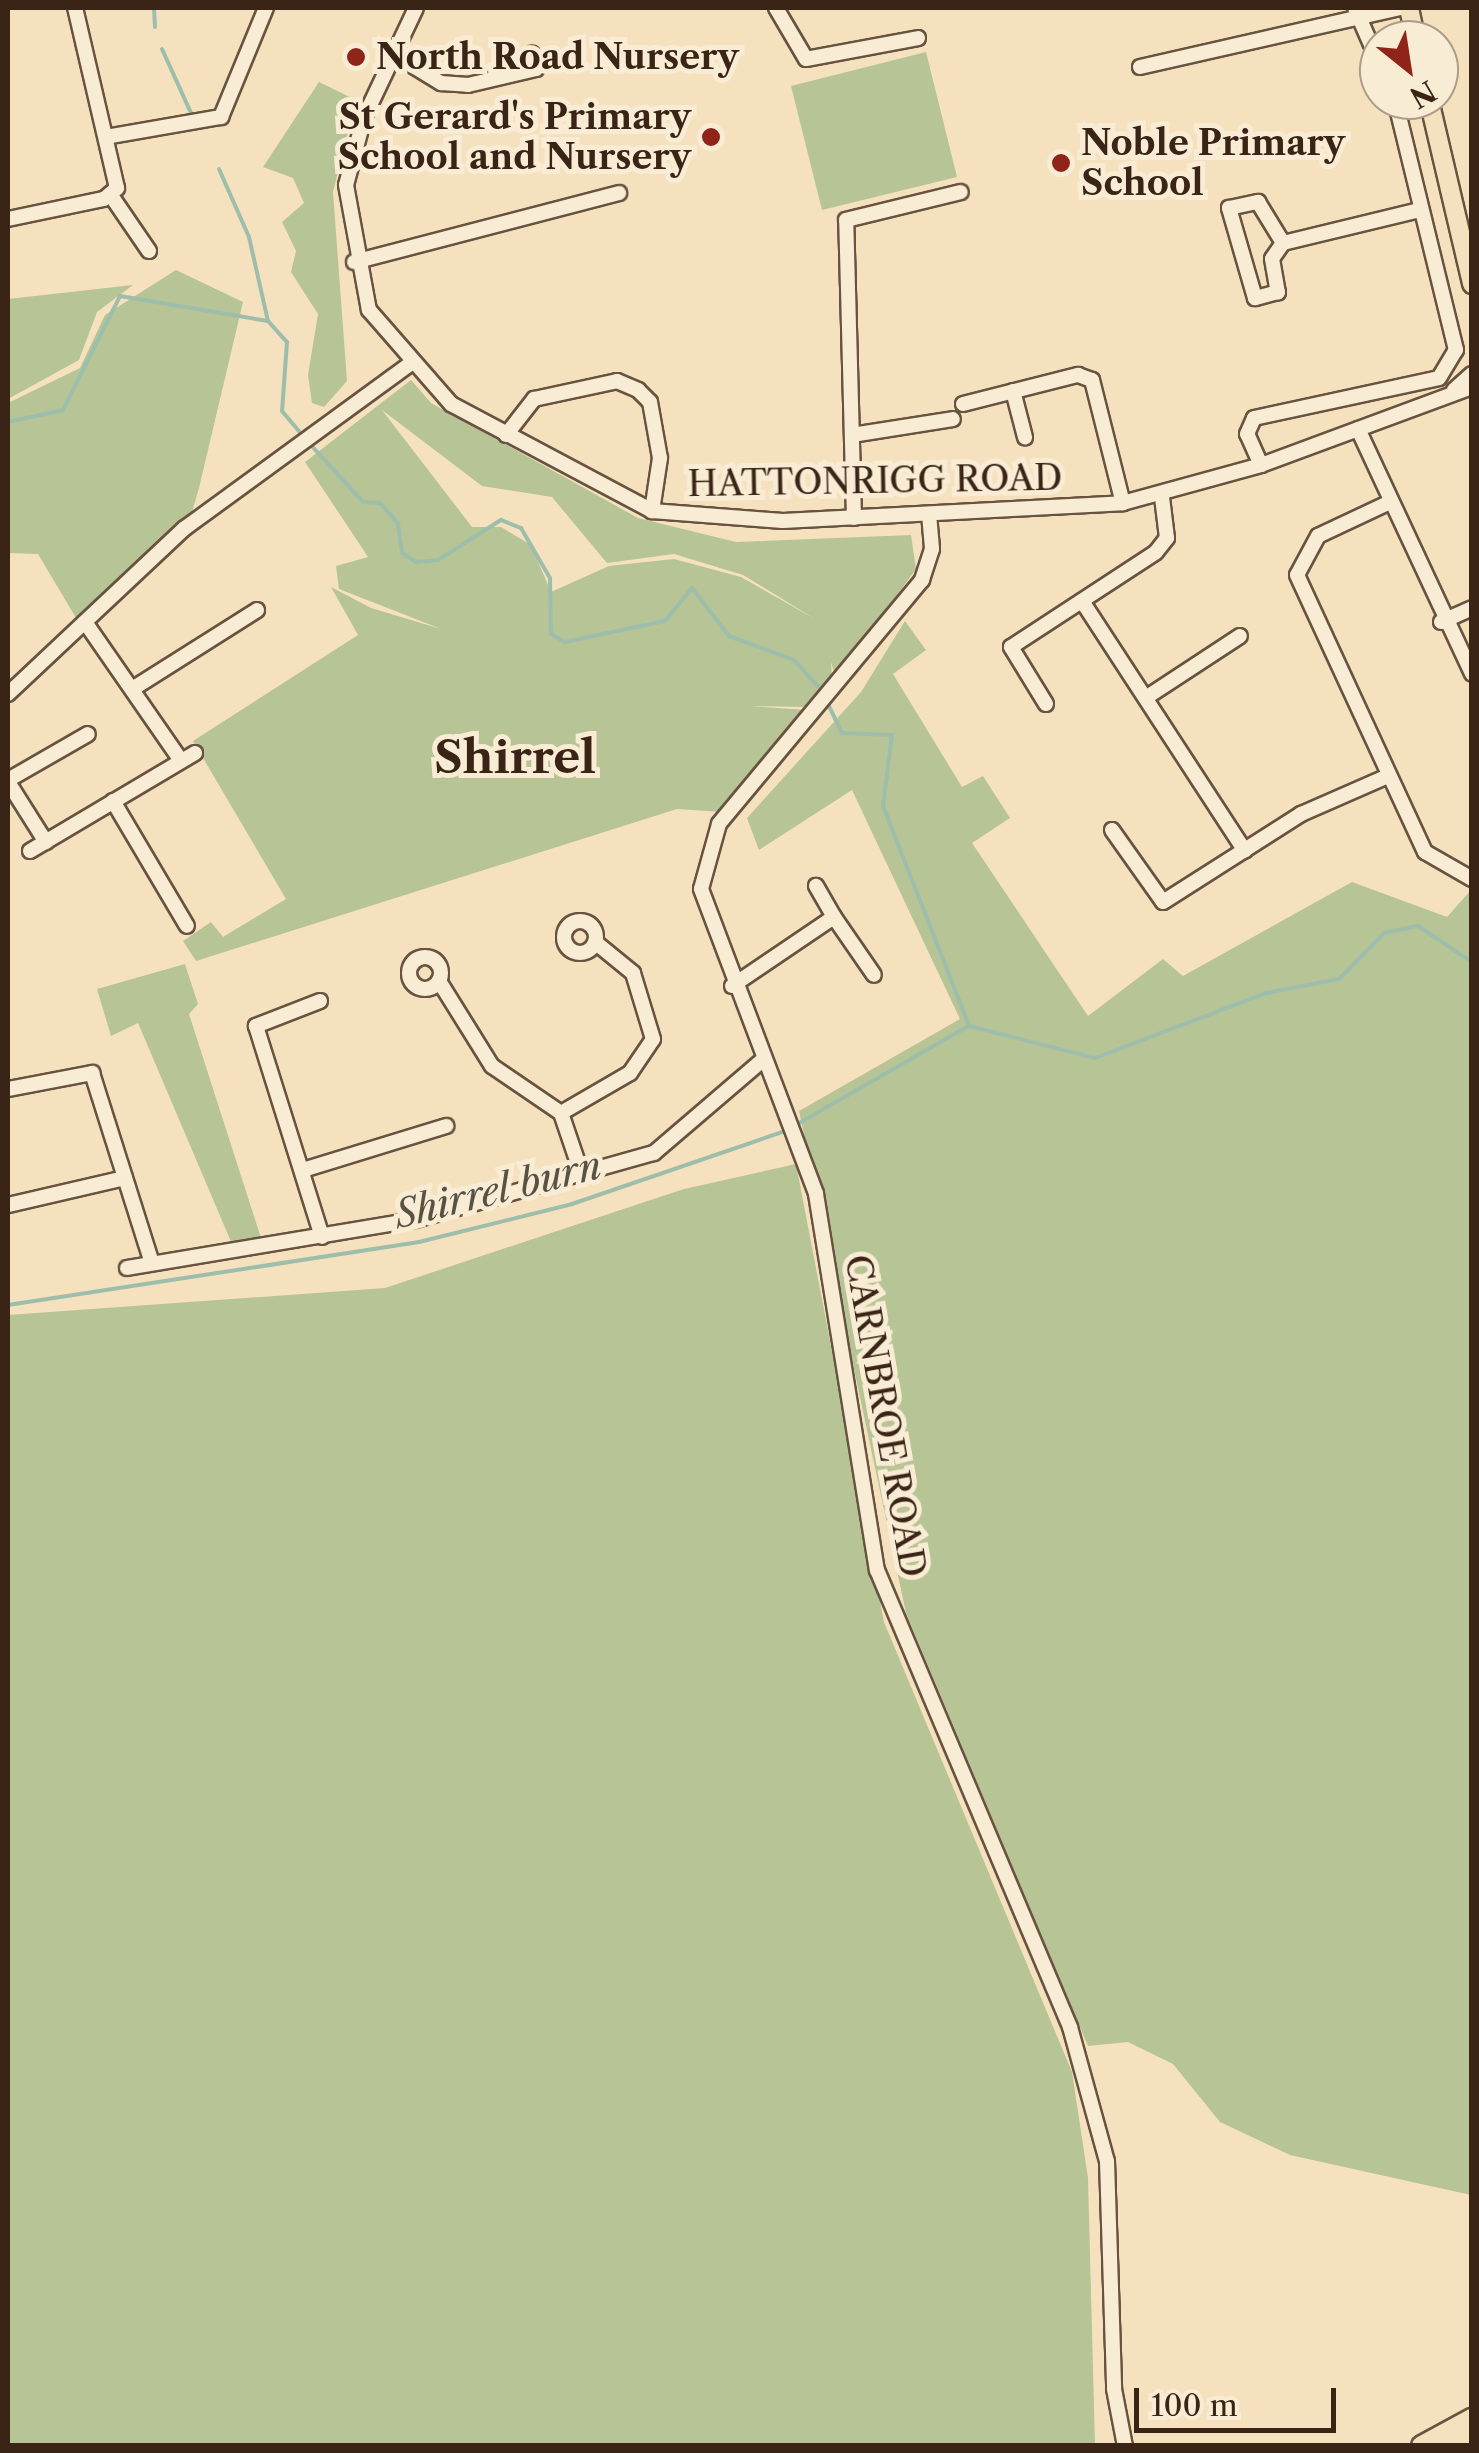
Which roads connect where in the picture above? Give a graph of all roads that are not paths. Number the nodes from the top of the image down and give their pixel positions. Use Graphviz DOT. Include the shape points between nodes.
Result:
graph roads {
  1 [pos="75,8"];
  2 [pos="266,8"];
  3 [pos="416,8"];
  4 [pos="776,8"];
  5 [pos="1400,8"];
  6 [pos="1356,13"];
  7 [pos="918,38"];
  8 [pos="532,54"];
  9 [pos="397,56"];
  10 [pos="1140,67"];
  11 [pos="1399,120"];
  12 [pos="1434,120"];
  13 [pos="106,138"];
  14 [pos="961,192"];
  15 [pos="618,193"];
  16 [pos="110,194"];
  17 [pos="1419,210"];
  18 [pos="8,219"];
  19 [pos="1283,243"];
  20 [pos="149,251"];
  21 [pos="354,262"];
  22 [pos="1472,284"];
  23 [pos="410,364"];
  24 [pos="1472,374"];
  25 [pos="1472,387"];
  26 [pos="1013,391"];
  27 [pos="1453,391"];
  28 [pos="963,404"];
  29 [pos="953,418"];
  30 [pos="1358,429"];
  31 [pos="852,434"];
  32 [pos="506,435"];
  33 [pos="1025,437"];
  34 [pos="1261,465"];
  35 [pos="1162,497"];
  36 [pos="1123,503"];
  37 [pos="1388,503"];
  38 [pos="652,511"];
  39 [pos="929,514"];
  40 [pos="854,518"];
  41 [pos="1082,600"];
  42 [pos="1472,608"];
  43 [pos="256,610"];
  44 [pos="85,622"];
  45 [pos="1440,622"];
  46 [pos="1240,636"];
  47 [pos="1472,674"];
  48 [pos="137,686"];
  49 [pos="8,694"];
  50 [pos="1147,696"];
  51 [pos="1046,704"];
  52 [pos="88,734"];
  53 [pos="1388,776"];
  54 [pos="8,781"];
  55 [pos="113,801"];
  56 [pos="1112,830"];
  57 [pos="46,842"];
  58 [pos="30,851"];
  59 [pos="1245,851"];
  60 [pos="1472,879"];
  61 [pos="816,886"];
  62 [pos="834,917"];
  63 [pos="187,926"];
  64 [pos="595,942"];
  65 [pos="874,974"];
  66 [pos="439,981"];
  67 [pos="732,986"];
  68 [pos="320,1000"];
  69 [pos="760,1062"];
  70 [pos="8,1089"];
  71 [pos="562,1113"];
  72 [pos="446,1126"];
  73 [pos="303,1170"];
  74 [pos="582,1175"];
  75 [pos="125,1178"];
  76 [pos="8,1205"];
  77 [pos="322,1237"];
  78 [pos="152,1262"];
  79 [pos="127,1268"];
  80 [pos="1472,2418"];
  81 [pos="1472,2436"];
  82 [pos="1126,2446"];
  83 [pos="1422,2446"];
  84 [pos="1452,2446"];
  1 -- 13 [label="street"];
  2 -- 13 [label="street" via="221,117"];
  3 -- 9 [label="street, HATTONRIGG ROAD"];
  4 -- 7 [label="street" via="806,59"];
  5 -- 6 [label="street"];
  6 -- 10 [label="street"];
  8 -- 9 [label="street" via="536,68 468,85 441,83"];
  9 -- 21 [label="street, HATTONRIGG ROAD" via="364,118 346,185"];
  11 -- 17 [label="street"];
  12 -- 22 [label="main road"];
  13 -- 16 [label="street" via="117,188"];
  14 -- 31 [label="street" via="846,220"];
  15 -- 21 [label="street"];
  16 -- 18 [label="street"];
  16 -- 20 [label="street"];
  17 -- 19 [label="street"];
  17 -- 34 [label="street" via="1456,350 1449,364 1440,378 1254,418 1247,434"];
  19 -- 19 [label="street" via="1272,259 1278,292 1255,298 1229,208 1258,202"];
  21 -- 23 [label="street, HATTONRIGG ROAD" via="377,325"];
  23 -- 32 [label="street, HATTONRIGG ROAD" via="450,404"];
  23 -- 44 [label="street" via="185,528"];
  24 -- 27 [label="street, HATTONRIGG ROAD"];
  25 -- 27 [label="street, HATTONRIGG ROAD"];
  26 -- 28 [label="street"];
  26 -- 33 [label="street"];
  26 -- 36 [label="street" via="1078,375 1092,380"];
  27 -- 30 [label="street, HATTONRIGG ROAD"];
  29 -- 31 [label="street"];
  30 -- 34 [label="street, HATTONRIGG ROAD"];
  30 -- 37 [label="street"];
  31 -- 40 [label="street"];
  32 -- 38 [label="street, HATTONRIGG ROAD"];
  32 -- 38 [label="street" via="534,399 617,381 638,390 650,402 660,458"];
  34 -- 35 [label="street, HATTONRIGG ROAD"];
  35 -- 36 [label="street, HATTONRIGG ROAD"];
  35 -- 41 [label="street" via="1168,528 1156,552"];
  36 -- 39 [label="street, HATTONRIGG ROAD"];
  37 -- 45 [label="street"];
  37 -- 53 [label="street" via="1318,536 1297,576"];
  38 -- 40 [label="street, HATTONRIGG ROAD" via="716,521"];
  39 -- 40 [label="street, HATTONRIGG ROAD"];
  39 -- 67 [label="street, CARNBROE ROAD" via="932,549 922,580 719,824 700,871"];
  41 -- 50 [label="street"];
  41 -- 51 [label="street" via="1010,647"];
  42 -- 45 [label="street"];
  43 -- 48 [label="street"];
  44 -- 48 [label="street"];
  44 -- 49 [label="street"];
  45 -- 47 [label="street"];
  46 -- 50 [label="street"];
  48 -- 55 [label="street" via="188,756"];
  50 -- 59 [label="street"];
  52 -- 54 [label="street"];
  53 -- 59 [label="street"];
  53 -- 60 [label="street" via="1424,852"];
  54 -- 57 [label="street"];
  55 -- 57 [label="street"];
  55 -- 63 [label="street"];
  56 -- 59 [label="street" via="1156,902"];
  57 -- 58 [label="street"];
  61 -- 62 [label="street"];
  62 -- 65 [label="street"];
  62 -- 67 [label="street"];
  64 -- 71 [label="street" via="632,972 652,1039 630,1073"];
  66 -- 71 [label="street" via="492,1066"];
  67 -- 69 [label="street, CARNBROE ROAD"];
  68 -- 73 [label="street" via="256,1019"];
  69 -- 74 [label="street" via="666,1147"];
  69 -- 82 [label="street, CARNBROE ROAD" via="816,1194 877,1570 1070,2027 1107,2161 1114,2389"];
  70 -- 75 [label="street" via="88,1068"];
  71 -- 74 [label="street"];
  72 -- 73 [label="street"];
  73 -- 77 [label="street"];
  74 -- 77 [label="street"];
  75 -- 76 [label="street"];
  75 -- 78 [label="street"];
  77 -- 78 [label="street"];
  78 -- 79 [label="street"];
  80 -- 83 [label="highway"];
  81 -- 84 [label="highway"];
}
